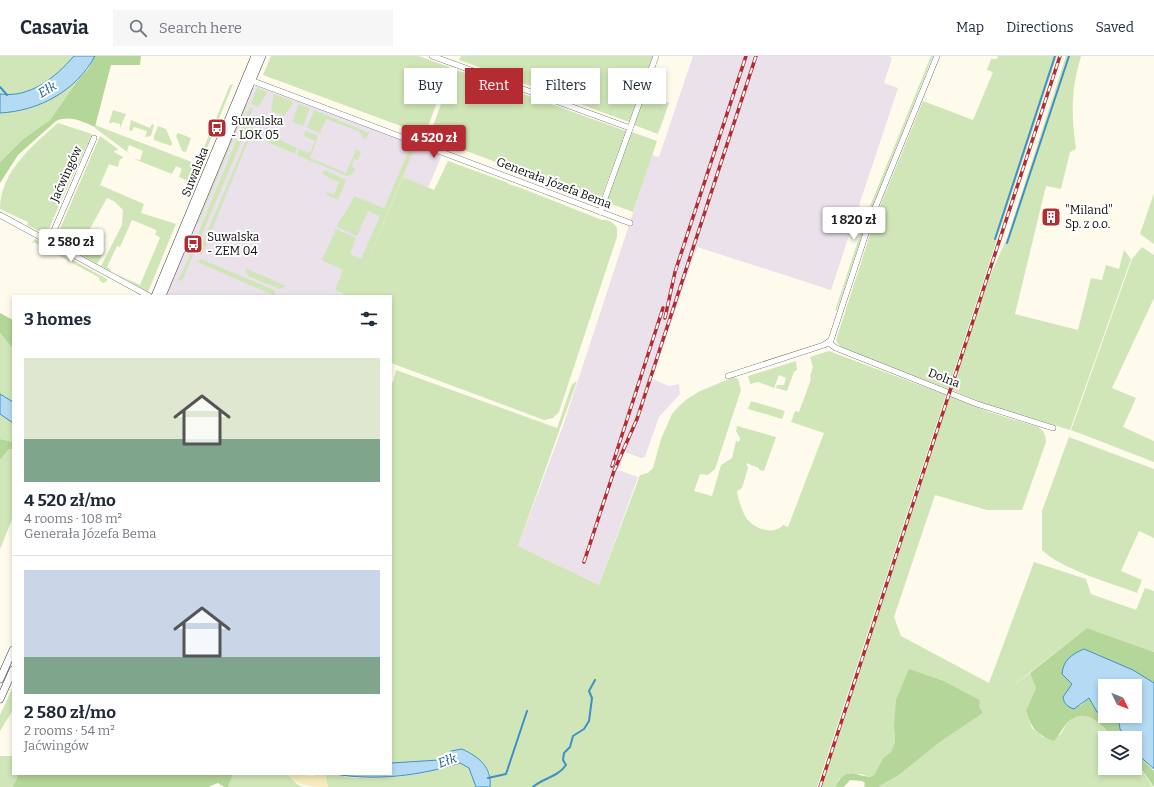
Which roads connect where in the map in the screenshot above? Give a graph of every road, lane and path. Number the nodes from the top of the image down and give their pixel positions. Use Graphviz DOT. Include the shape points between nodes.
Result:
graph roads {
  1 [pos="255,56"];
  2 [pos="262,56"];
  3 [pos="432,56"];
  4 [pos="656,56"];
  5 [pos="937,56"];
  6 [pos="249,79"];
  7 [pos="630,128"];
  8 [pos="94,138"];
  9 [pos="600,212"];
  10 [pos="0,215"];
  11 [pos="630,223"];
  12 [pos="49,242"];
  13 [pos="148,295"];
  14 [pos="155,295"];
  15 [pos="162,295"];
  16 [pos="829,343"];
  17 [pos="728,376"];
  18 [pos="1053,428"];
  19 [pos="12,652"];
  20 [pos="12,672"];
  21 [pos="0,679"];
  22 [pos="0,699"];
  1 -- 6 [label="street, Suwalska"];
  2 -- 6 [label="street, Suwalska"];
  3 -- 7 [label="street"];
  4 -- 7 [label="street"];
  5 -- 16 [label="street" via="871,218"];
  6 -- 9 [label="street, Generała Józefa Bema"];
  6 -- 14 [label="street, Suwalska"];
  6 -- 15 [label="street, Suwalska"];
  7 -- 9 [label="street"];
  8 -- 12 [label="street, Jaćwingów"];
  9 -- 11 [label="street, Generała Józefa Bema"];
  10 -- 12 [label="street"];
  12 -- 13 [label="street"];
  16 -- 17 [label="street"];
  16 -- 18 [label="street, Dolna" via="977,404"];
  19 -- 21 [label="street"];
  20 -- 22 [label="street"];
}
